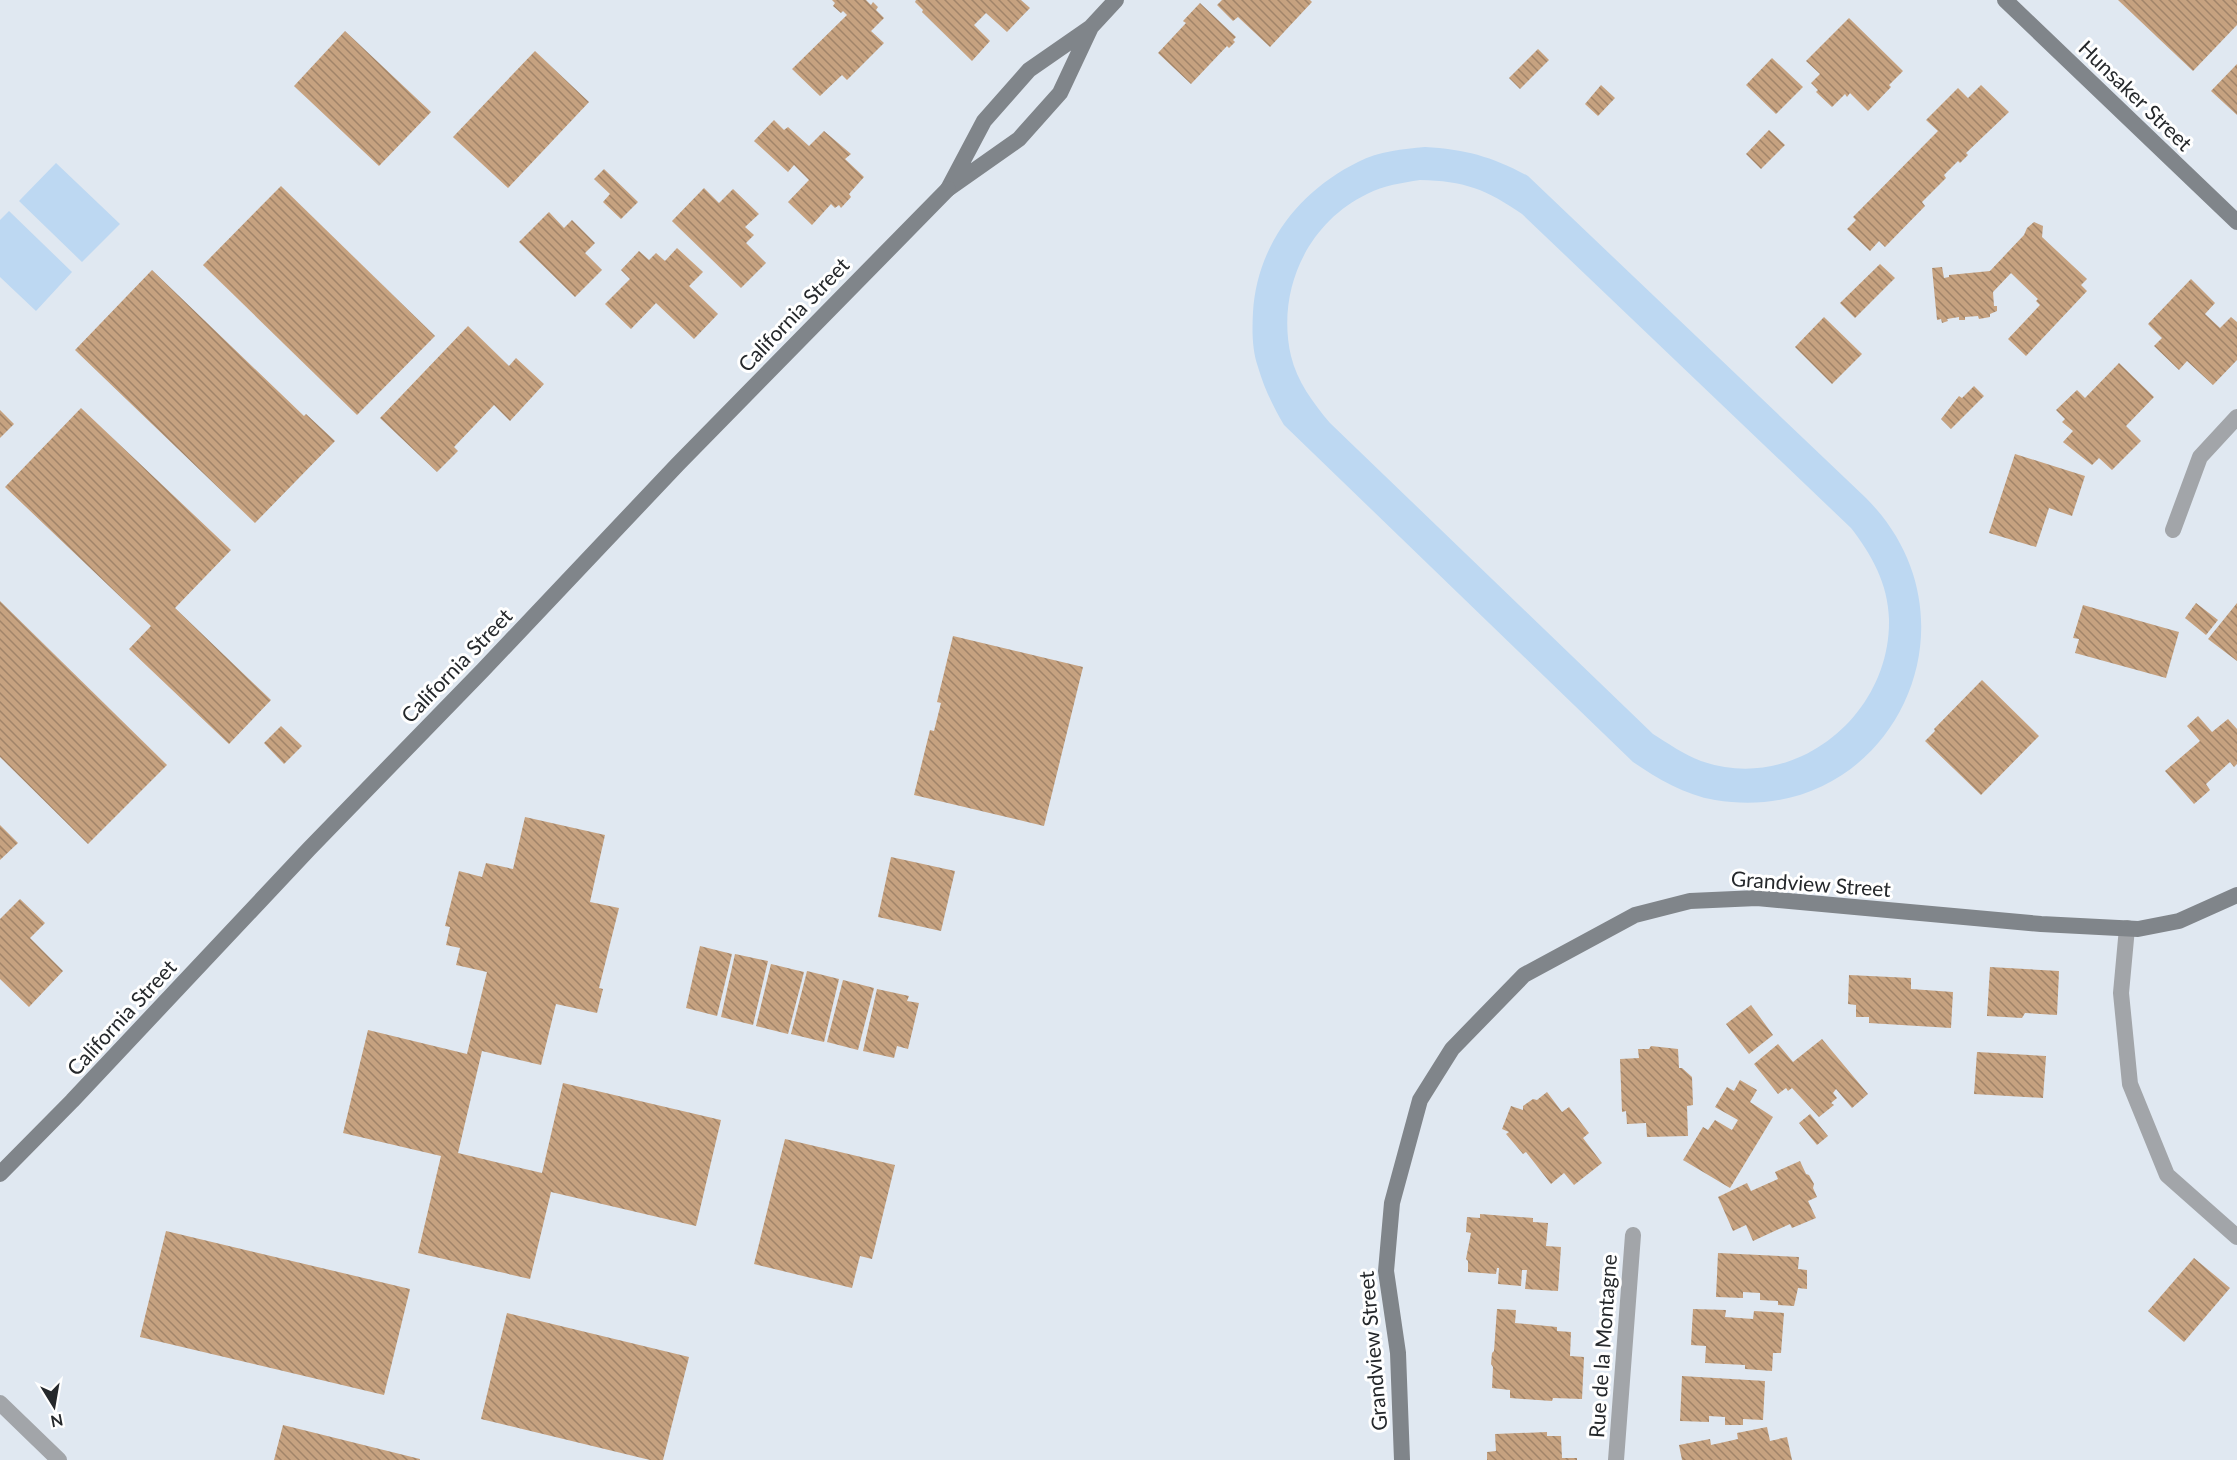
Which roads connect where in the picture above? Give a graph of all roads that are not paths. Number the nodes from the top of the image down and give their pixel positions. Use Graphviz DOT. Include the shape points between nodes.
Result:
graph roads {
  1 [pos="1116,0"];
  2 [pos="2005,0"];
  3 [pos="1091,27"];
  4 [pos="948,189"];
  5 [pos="2237,222"];
  6 [pos="2237,417"];
  7 [pos="2173,530"];
  8 [pos="2237,895"];
  9 [pos="2127,928"];
  10 [pos="0,1174"];
  11 [pos="1633,1235"];
  12 [pos="2237,1238"];
  13 [pos="0,1403"];
  14 [pos="59,1460"];
  15 [pos="1402,1460"];
  16 [pos="1616,1460"];
  1 -- 3 [label="main road, California Street"];
  2 -- 5 [label="main road, Hunsaker Street"];
  3 -- 4 [label="main road, California Street" via="1029,70 984,121"];
  3 -- 4 [label="main road, California Street" via="1054,101 1019,139"];
  4 -- 10 [label="main road, California Street" via="678,464"];
  6 -- 7 [label="street" via="2200,457"];
  8 -- 9 [label="main road, Grandview Street" via="2179,921"];
  9 -- 12 [label="street" via="2121,993 2130,1083 2167,1174"];
  9 -- 15 [label="main road, Grandview Street" via="1757,898 1690,901 1635,915 1524,975 1452,1049 1420,1100 1392,1203 1386,1271 1398,1353"];
  11 -- 16 [label="street, Rue de la Montagne"];
  13 -- 14 [label="street"];
}
